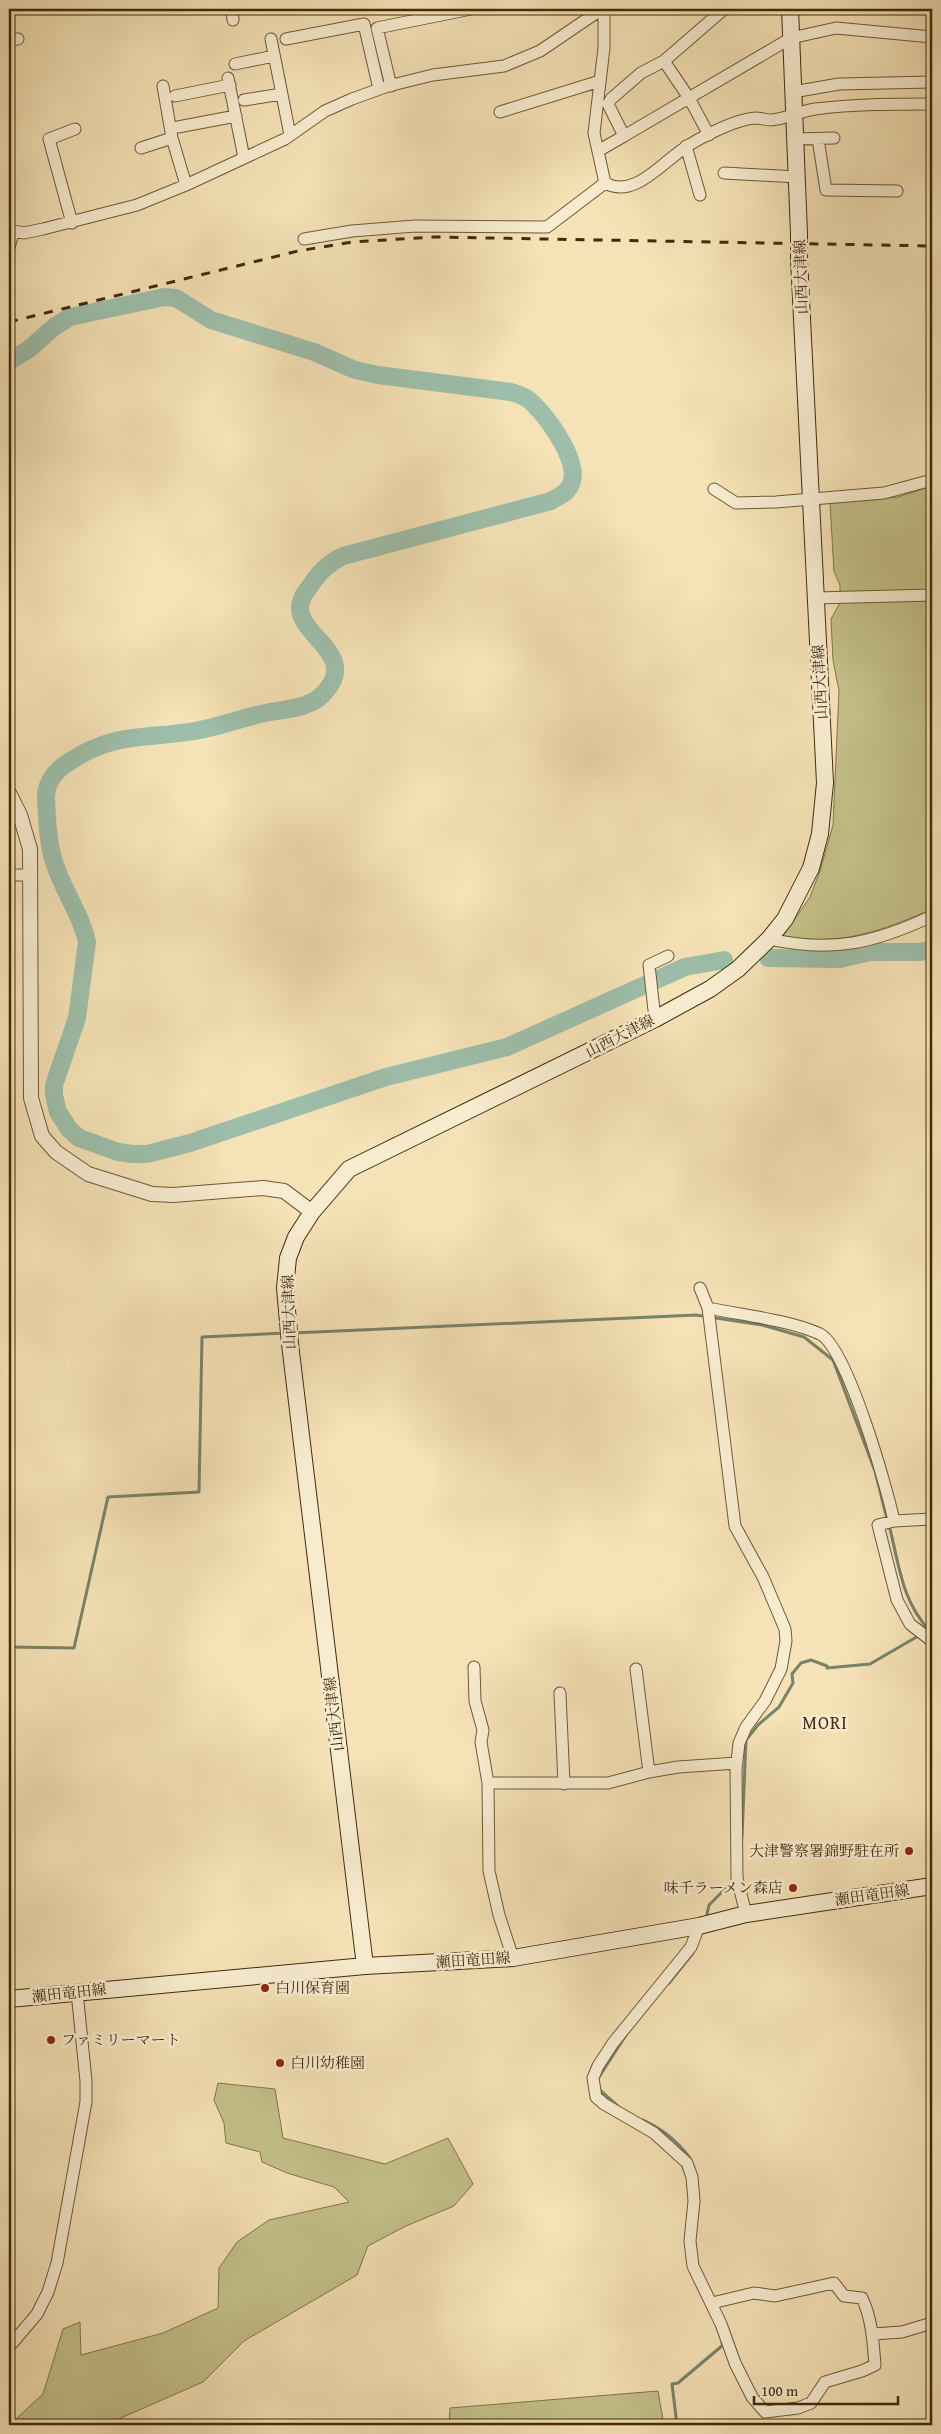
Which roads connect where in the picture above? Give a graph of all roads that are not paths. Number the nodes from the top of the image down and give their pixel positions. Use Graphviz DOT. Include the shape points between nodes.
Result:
graph roads {
  1 [pos="471,9"];
  2 [pos="603,9"];
  3 [pos="724,9"];
  4 [pos="790,9"];
  5 [pos="932,37"];
  6 [pos="791,38"];
  7 [pos="271,39"];
  8 [pos="286,40"];
  9 [pos="274,56"];
  10 [pos="664,61"];
  11 [pos="235,64"];
  12 [pos="600,81"];
  13 [pos="932,82"];
  14 [pos="163,86"];
  15 [pos="391,86"];
  16 [pos="379,90"];
  17 [pos="794,92"];
  18 [pos="282,94"];
  19 [pos="175,96"];
  20 [pos="689,98"];
  21 [pos="244,100"];
  22 [pos="932,104"];
  23 [pos="500,112"];
  24 [pos="794,115"];
  25 [pos="236,116"];
  26 [pos="178,127"];
  27 [pos="75,129"];
  28 [pos="290,135"];
  29 [pos="709,135"];
  30 [pos="624,136"];
  31 [pos="172,138"];
  32 [pos="834,138"];
  33 [pos="795,139"];
  34 [pos="818,139"];
  35 [pos="686,146"];
  36 [pos="142,148"];
  37 [pos="598,151"];
  38 [pos="244,158"];
  39 [pos="724,173"];
  40 [pos="797,177"];
  41 [pos="605,183"];
  42 [pos="186,185"];
  43 [pos="898,192"];
  44 [pos="700,195"];
  45 [pos="72,223"];
  46 [pos="11,231"];
  47 [pos="304,239"];
  48 [pos="9,248"];
  49 [pos="932,480"];
  50 [pos="714,489"];
  51 [pos="812,498"];
  52 [pos="932,595"];
  53 [pos="816,598"];
  54 [pos="9,793"];
  55 [pos="9,875"];
  56 [pos="31,876"];
  57 [pos="932,916"];
  58 [pos="769,939"];
  59 [pos="668,956"];
  60 [pos="655,1019"];
  61 [pos="312,1212"];
  62 [pos="700,1288"];
  63 [pos="708,1308"];
  64 [pos="932,1518"];
  65 [pos="894,1521"];
  66 [pos="932,1641"];
  67 [pos="474,1667"];
  68 [pos="636,1669"];
  69 [pos="560,1693"];
  70 [pos="737,1763"];
  71 [pos="650,1772"];
  72 [pos="488,1783"];
  73 [pos="564,1784"];
  74 [pos="932,1886"];
  75 [pos="746,1914"];
  76 [pos="699,1926"];
  77 [pos="513,1958"];
  78 [pos="364,1966"];
  79 [pos="77,1992"];
  80 [pos="9,1999"];
  81 [pos="712,2303"];
  82 [pos="932,2324"];
  83 [pos="873,2334"];
  84 [pos="9,2347"];
  1 -- 15 [label="street" via="377,28"];
  2 -- 12 [label="street" via="604,48"];
  2 -- 15 [label="street" via="540,51 504,66 433,75"];
  3 -- 10 [label="street"];
  4 -- 6 [label="main road, 山西大津線"];
  5 -- 6 [label="street" via="836,28"];
  6 -- 17 [label="main road, 山西大津線"];
  6 -- 20 [label="street"];
  7 -- 9 [label="street"];
  8 -- 16 [label="street" via="364,24"];
  9 -- 11 [label="street"];
  9 -- 18 [label="street"];
  10 -- 20 [label="street"];
  10 -- 30 [label="street" via="642,73 608,104"];
  12 -- 23 [label="street"];
  12 -- 37 [label="street" via="594,133"];
  13 -- 17 [label="street" via="839,84"];
  14 -- 31 [label="street"];
  15 -- 16 [label="street"];
  16 -- 28 [label="street" via="325,111"];
  17 -- 24 [label="main road, 山西大津線"];
  18 -- 21 [label="street"];
  18 -- 28 [label="street"];
  19 -- 25 [label="street" via="229,82"];
  20 -- 29 [label="street"];
  20 -- 30 [label="street"];
  22 -- 24 [label="street" via="813,109"];
  24 -- 29 [label="street" via="771,120 742,120"];
  24 -- 33 [label="main road, 山西大津線"];
  25 -- 26 [label="street"];
  25 -- 38 [label="street"];
  27 -- 45 [label="street" via="49,139"];
  28 -- 38 [label="street"];
  29 -- 35 [label="street"];
  30 -- 37 [label="street"];
  31 -- 36 [label="street"];
  31 -- 42 [label="street"];
  32 -- 34 [label="street"];
  33 -- 34 [label="street"];
  33 -- 40 [label="main road, 山西大津線"];
  34 -- 43 [label="street" via="826,190"];
  35 -- 41 [label="street" via="628,187 615,188"];
  35 -- 44 [label="street"];
  37 -- 41 [label="street"];
  38 -- 42 [label="street"];
  39 -- 40 [label="street"];
  40 -- 51 [label="main road, 山西大津線, bridge"];
  41 -- 47 [label="street" via="547,227 415,226"];
  42 -- 45 [label="street" via="137,205"];
  45 -- 46 [label="street" via="24,233"];
  46 -- 48 [label="street"];
  49 -- 51 [label="street" via="884,493"];
  50 -- 51 [label="street" via="736,503"];
  51 -- 53 [label="main road, 山西大津線"];
  52 -- 53 [label="street"];
  53 -- 58 [label="main road, 山西大津線" via="825,783 820,834 812,868 785,918"];
  54 -- 56 [label="street" via="20,815 30,849"];
  55 -- 56 [label="street"];
  56 -- 61 [label="street" via="31,1098 42,1136 56,1152 88,1174 152,1194 263,1188 284,1191"];
  57 -- 58 [label="street" via="881,936 838,946 800,946"];
  58 -- 60 [label="main road, 山西大津線" via="738,970"];
  59 -- 60 [label="street" via="650,965"];
  60 -- 61 [label="main road, 山西大津線" via="350,1169"];
  61 -- 78 [label="main road, 山西大津線" via="296,1237 288,1258 285,1288"];
  62 -- 63 [label="street"];
  63 -- 65 [label="street" via="784,1324 820,1335 828,1341 841,1362 863,1417"];
  63 -- 70 [label="street" via="735,1526 763,1577 785,1629 786,1641 781,1669 765,1701 746,1727 739,1743"];
  64 -- 65 [label="street"];
  65 -- 66 [label="street" via="878,1525 898,1600 910,1624"];
  67 -- 72 [label="street" via="475,1701"];
  68 -- 71 [label="street"];
  69 -- 73 [label="street"];
  70 -- 71 [label="street"];
  70 -- 75 [label="street" via="737,1878"];
  71 -- 73 [label="street" via="608,1783"];
  72 -- 73 [label="street"];
  72 -- 77 [label="street" via="489,1871"];
  74 -- 75 [label="main road, 瀬田竜田線"];
  75 -- 76 [label="main road, 瀬田竜田線"];
  76 -- 77 [label="main road, 瀬田竜田線"];
  76 -- 81 [label="street" via="691,1946 613,2043 593,2078 596,2097 654,2133 687,2163 694,2201 690,2253"];
  77 -- 78 [label="main road, 瀬田竜田線"];
  78 -- 79 [label="main road, 瀬田竜田線"];
  79 -- 80 [label="main road, 瀬田竜田線"];
  79 -- 84 [label="street" via="86,2102 57,2263 37,2314"];
  81 -- 83 [label="street" via="754,2293 775,2296 834,2284 844,2296 862,2298"];
  81 -- 83 [label="street" via="735,2363 752,2396 765,2412 811,2403 825,2382 875,2365"];
  82 -- 83 [label="street" via="902,2332"];
}
